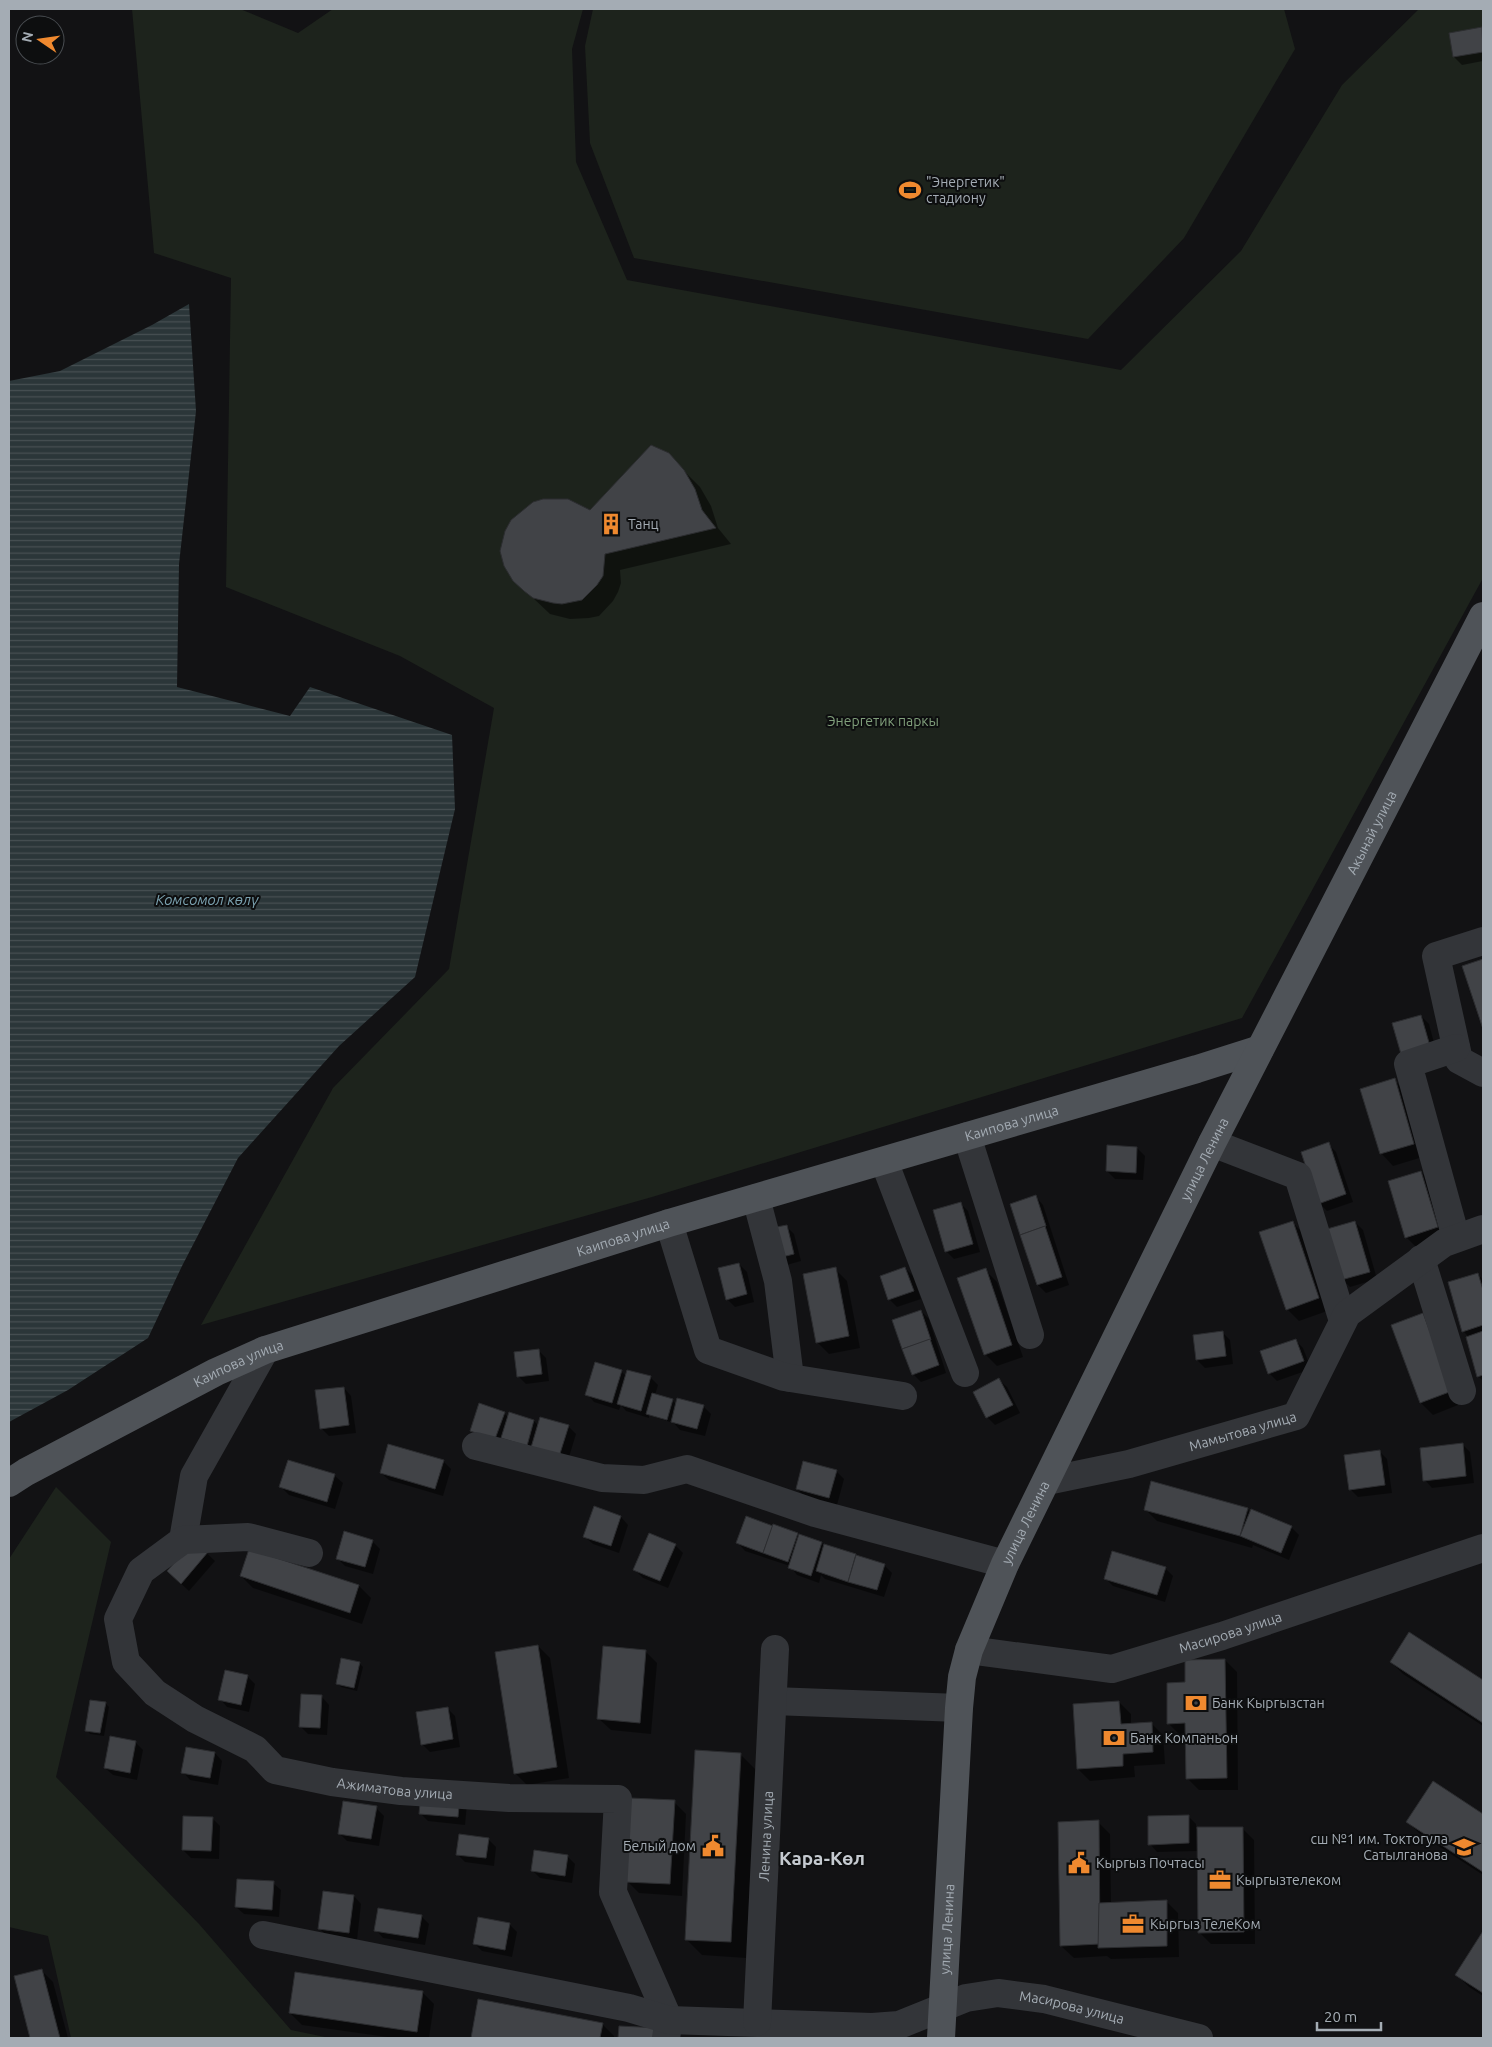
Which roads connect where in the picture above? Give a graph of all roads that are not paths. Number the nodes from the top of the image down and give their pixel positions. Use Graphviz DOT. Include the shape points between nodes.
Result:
graph roads {
  1 [pos="1483,616"];
  2 [pos="1483,941"];
  3 [pos="1456,1048"];
  4 [pos="1260,1049"];
  5 [pos="1483,1073"];
  6 [pos="967,1136"];
  7 [pos="1212,1143"];
  8 [pos="884,1161"];
  9 [pos="756,1198"];
  10 [pos="669,1223"];
  11 [pos="1483,1229"];
  12 [pos="1456,1238"];
  13 [pos="1421,1259"];
  14 [pos="1343,1321"];
  15 [pos="1030,1334"];
  16 [pos="265,1350"];
  17 [pos="965,1373"];
  18 [pos="790,1378"];
  19 [pos="1462,1391"];
  20 [pos="904,1396"];
  21 [pos="476,1446"];
  22 [pos="1047,1481"];
  23 [pos="9,1483"];
  24 [pos="183,1540"];
  25 [pos="1483,1548"];
  26 [pos="308,1553"];
  27 [pos="1005,1564"];
  28 [pos="775,1649"];
  29 [pos="969,1650"];
  30 [pos="773,1701"];
  31 [pos="959,1708"];
  32 [pos="263,1935"];
  33 [pos="944,2007"];
  34 [pos="756,2022"];
  35 [pos="667,2029"];
  36 [pos="941,2038"];
  37 [pos="1199,2038"];
  1 -- 4 [label="main road, Акынай улица"];
  2 -- 3 [label="street" via="1436,956"];
  3 -- 5 [label="street" via="1459,1060"];
  3 -- 12 [label="street" via="1408,1064"];
  4 -- 6 [label="main road, Каипова улица"];
  4 -- 7 [label="main road, улица Ленина"];
  6 -- 8 [label="main road, Каипова улица"];
  6 -- 15 [label="street"];
  7 -- 14 [label="street" via="1298,1176"];
  7 -- 22 [label="main road, улица Ленина"];
  8 -- 9 [label="main road, Каипова улица"];
  8 -- 17 [label="street"];
  9 -- 10 [label="main road, Каипова улица"];
  9 -- 18 [label="street" via="778,1281"];
  10 -- 16 [label="main road, Каипова улица"];
  10 -- 18 [label="street" via="708,1350"];
  11 -- 12 [label="street, Мамытова улица"];
  12 -- 13 [label="street, Мамытова улица"];
  13 -- 14 [label="street, Мамытова улица" via="1347,1314"];
  13 -- 19 [label="street"];
  14 -- 22 [label="street, Мамытова улица" via="1296,1416 1129,1464"];
  16 -- 23 [label="main road, Каипова улица" via="208,1376"];
  16 -- 24 [label="street" via="194,1476"];
  18 -- 20 [label="street"];
  21 -- 27 [label="street" via="602,1478 644,1480 686,1469 815,1513"];
  22 -- 27 [label="main road, улица Ленина"];
  24 -- 26 [label="street" via="248,1537"];
  24 -- 35 [label="street, Ажиматова улица" via="141,1571 118,1619 126,1662 155,1693 195,1719 255,1749 275,1770 401,1791 509,1798 618,1799 613,1892"];
  25 -- 29 [label="street, Масирова улица" via="1222,1636 1112,1669"];
  27 -- 29 [label="main road, улица Ленина"];
  28 -- 30 [label="street, Ленина улица"];
  29 -- 31 [label="main road, улица Ленина"];
  30 -- 31 [label="street"];
  30 -- 34 [label="street, Ленина улица"];
  31 -- 33 [label="main road, улица Ленина"];
  32 -- 35 [label="street, Масирова улица" via="629,2008"];
  33 -- 34 [label="street, Масирова улица" via="899,2025 872,2028"];
  33 -- 36 [label="main road, улица Ленина"];
  33 -- 37 [label="street, Масирова улица" via="966,1998 998,1992 1044,1999"];
  34 -- 35 [label="street, Масирова улица"];
}
